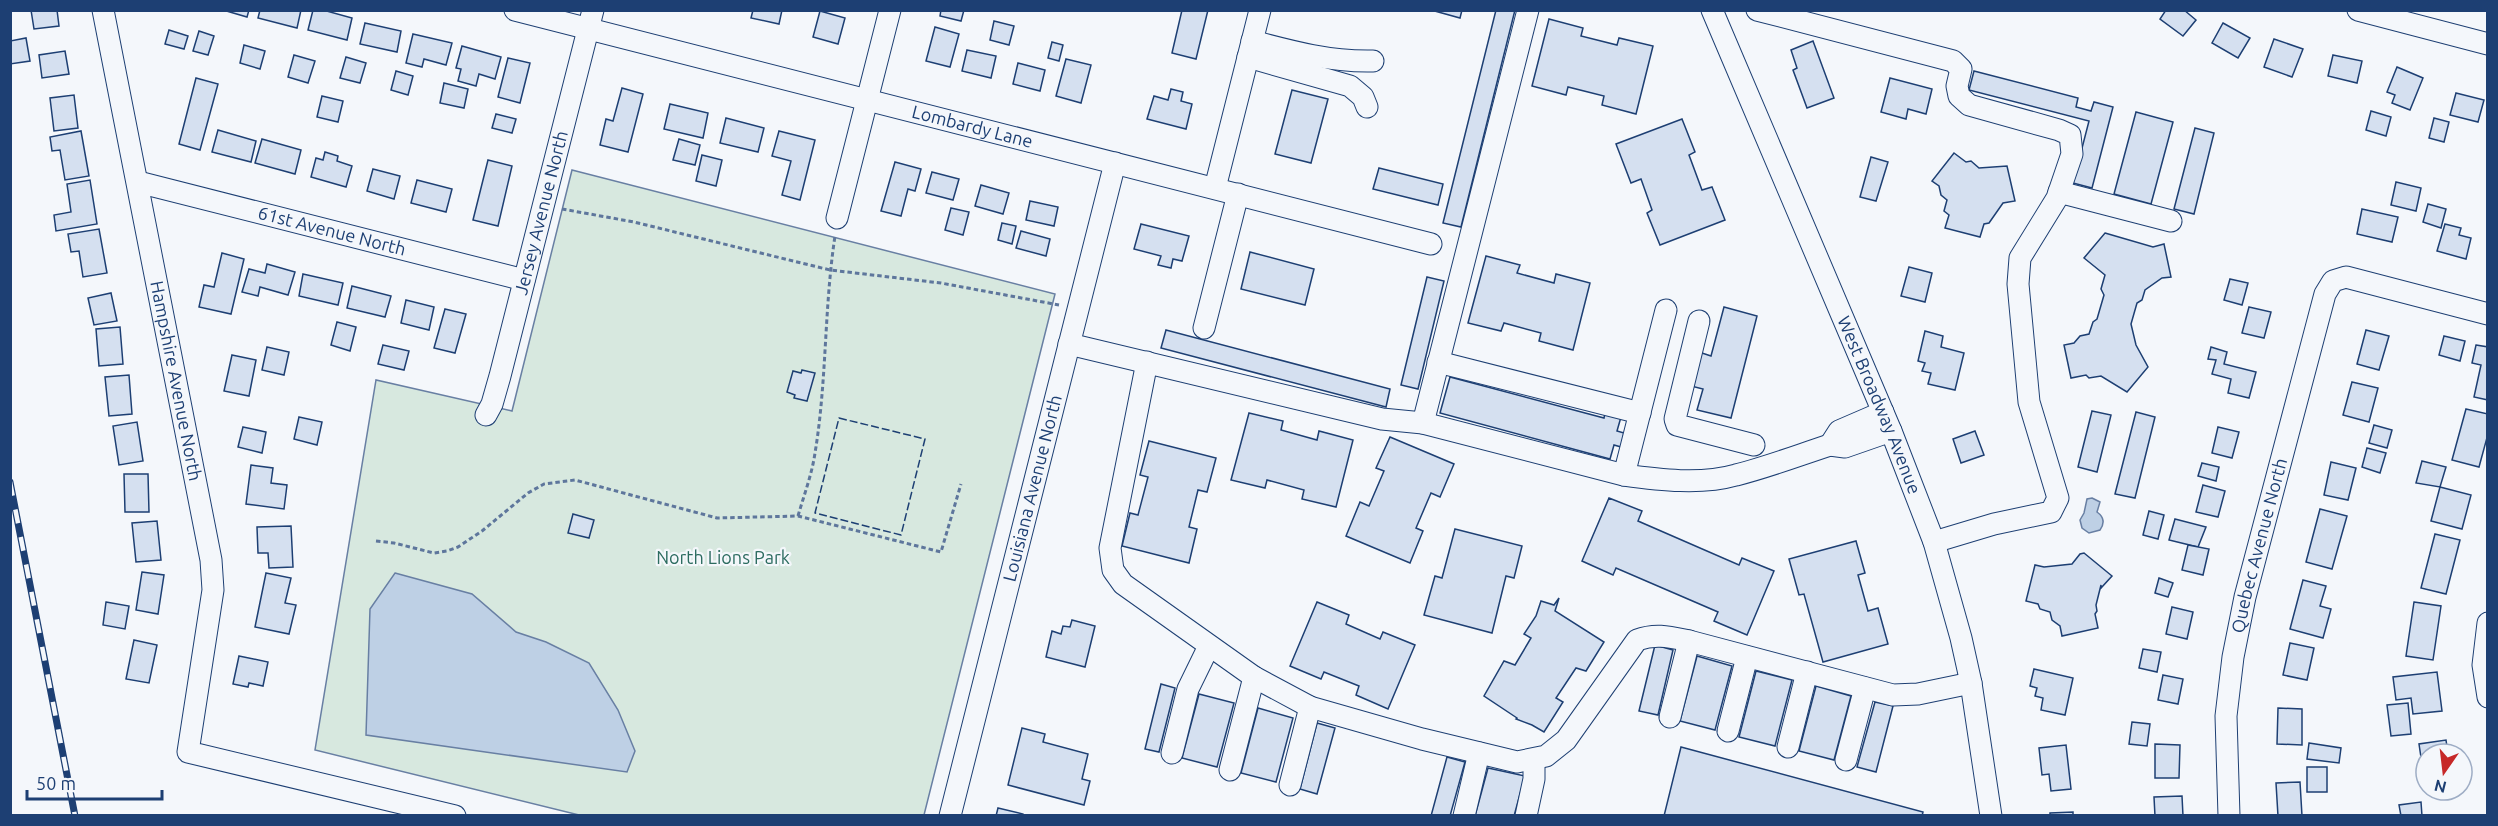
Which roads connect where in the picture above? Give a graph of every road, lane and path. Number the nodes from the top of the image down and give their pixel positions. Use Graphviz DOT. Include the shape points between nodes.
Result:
graph roads {
  1 [pos="103,10"];
  2 [pos="515,10"];
  3 [pos="890,10"];
  4 [pos="1260,10"];
  5 [pos="1528,10"];
  6 [pos="1712,10"];
  7 [pos="1757,10"];
  8 [pos="2358,10"];
  9 [pos="591,20"];
  10 [pos="2487,44"];
  11 [pos="1250,49"];
  12 [pos="1373,61"];
  13 [pos="867,100"];
  14 [pos="1367,107"];
  15 [pos="1115,163"];
  16 [pos="138,182"];
  17 [pos="1215,188"];
  18 [pos="2059,192"];
  19 [pos="1238,195"];
  20 [pos="543,206"];
  21 [pos="837,218"];
  22 [pos="2171,221"];
  23 [pos="1431,243"];
  24 [pos="830,270"];
  25 [pos="524,280"];
  26 [pos="1078,310"];
  27 [pos="1666,310"];
  28 [pos="2487,314"];
  29 [pos="1700,321"];
  30 [pos="1204,328"];
  31 [pos="1070,344"];
  32 [pos="1147,362"];
  33 [pos="1438,362"];
  34 [pos="1640,413"];
  35 [pos="486,415"];
  36 [pos="1887,421"];
  37 [pos="1423,423"];
  38 [pos="1754,445"];
  39 [pos="1624,475"];
  40 [pos="961,484"];
  41 [pos="798,516"];
  42 [pos="376,541"];
  43 [pos="1934,542"];
  44 [pos="2487,623"];
  45 [pos="1689,641"];
  46 [pos="1209,646"];
  47 [pos="1747,657"];
  48 [pos="1807,672"];
  49 [pos="1254,677"];
  50 [pos="1971,683"];
  51 [pos="1865,688"];
  52 [pos="2487,697"];
  53 [pos="1310,707"];
  54 [pos="1670,717"];
  55 [pos="1728,731"];
  56 [pos="1788,747"];
  57 [pos="1172,753"];
  58 [pos="1479,753"];
  59 [pos="1534,760"];
  60 [pos="1846,760"];
  61 [pos="1230,770"];
  62 [pos="1290,785"];
  63 [pos="455,816"];
  64 [pos="950,816"];
  65 [pos="1464,816"];
  66 [pos="1526,816"];
  67 [pos="1991,816"];
  68 [pos="2229,816"];
  1 -- 16 [label="street, Hampshire Avenue North"];
  2 -- 9 [label="street, Lombardy Lane"];
  3 -- 13 [label="street"];
  4 -- 11 [label="street"];
  5 -- 33 [label="street"];
  6 -- 36 [label="street, West Broadway Avenue"];
  7 -- 18 [label="street" via="1953,61 1961,69 1959,96 1968,105 2070,135 2072,154"];
  8 -- 10 [label="street"];
  9 -- 13 [label="street, Lombardy Lane"];
  9 -- 20 [label="street, Jersey Avenue North"];
  11 -- 12 [label="street" via="1345,62"];
  11 -- 14 [label="street" via="1350,86 1363,97"];
  11 -- 17 [label="street"];
  13 -- 15 [label="street, Lombardy Lane"];
  13 -- 21 [label="street"];
  15 -- 17 [label="street, Lombardy Lane"];
  15 -- 26 [label="street, Louisiana Avenue North"];
  16 -- 25 [label="street, 61st Avenue North"];
  16 -- 63 [label="street, Hampshire Avenue North" via="211,560 213,590 188,752"];
  17 -- 19 [label="street, Lombardy Lane"];
  18 -- 22 [label="street"];
  18 -- 43 [label="street" via="2020,258 2018,284 2029,402 2058,498 2051,512"];
  19 -- 23 [label="street, Lombardy Lane"];
  19 -- 30 [label="street"];
  20 -- 24 [label="path" via="634,222"];
  20 -- 25 [label="street, Jersey Avenue North"];
  21 -- 24 [label="path"];
  24 -- 26 [label="path" via="941,282"];
  24 -- 41 [label="path" via="818,433"];
  25 -- 35 [label="street, Jersey Avenue North"];
  26 -- 31 [label="street, Louisiana Avenue North"];
  27 -- 34 [label="street"];
  28 -- 68 [label="street, Quebec Avenue North" via="2346,278 2333,281 2325,294 2245,597 2233,657 2226,716"];
  29 -- 38 [label="street" via="1675,419 1677,425"];
  31 -- 32 [label="street"];
  31 -- 64 [label="street, Louisiana Avenue North"];
  32 -- 37 [label="street" via="1382,419"];
  32 -- 46 [label="street" via="1110,548 1113,570 1124,584"];
  33 -- 34 [label="street"];
  33 -- 37 [label="street"];
  34 -- 39 [label="street"];
  36 -- 39 [label="street" via="1839,431 1830,445 1735,476 1655,480"];
  36 -- 43 [label="street, West Broadway Avenue"];
  37 -- 39 [label="street"];
  40 -- 41 [label="path" via="941,552"];
  41 -- 42 [label="path" via="717,518 575,480 558,480 528,493 482,531 447,551 434,553"];
  43 -- 50 [label="street, West Broadway Avenue"];
  44 -- 52 [label="street" via="2483,665"];
  45 -- 47 [label="street"];
  45 -- 54 [label="street"];
  45 -- 59 [label="street" via="1661,635 1637,640 1566,740"];
  46 -- 49 [label="street"];
  46 -- 57 [label="street" via="1188,689"];
  47 -- 48 [label="street"];
  47 -- 55 [label="street"];
  48 -- 51 [label="street"];
  48 -- 56 [label="street"];
  49 -- 53 [label="street"];
  49 -- 61 [label="street"];
  50 -- 51 [label="street" via="1918,694 1893,695"];
  50 -- 67 [label="street, West Broadway Avenue"];
  51 -- 60 [label="street"];
  53 -- 58 [label="street"];
  53 -- 62 [label="street"];
  58 -- 59 [label="street" via="1517,762"];
  58 -- 65 [label="street"];
  59 -- 66 [label="street"];
}
